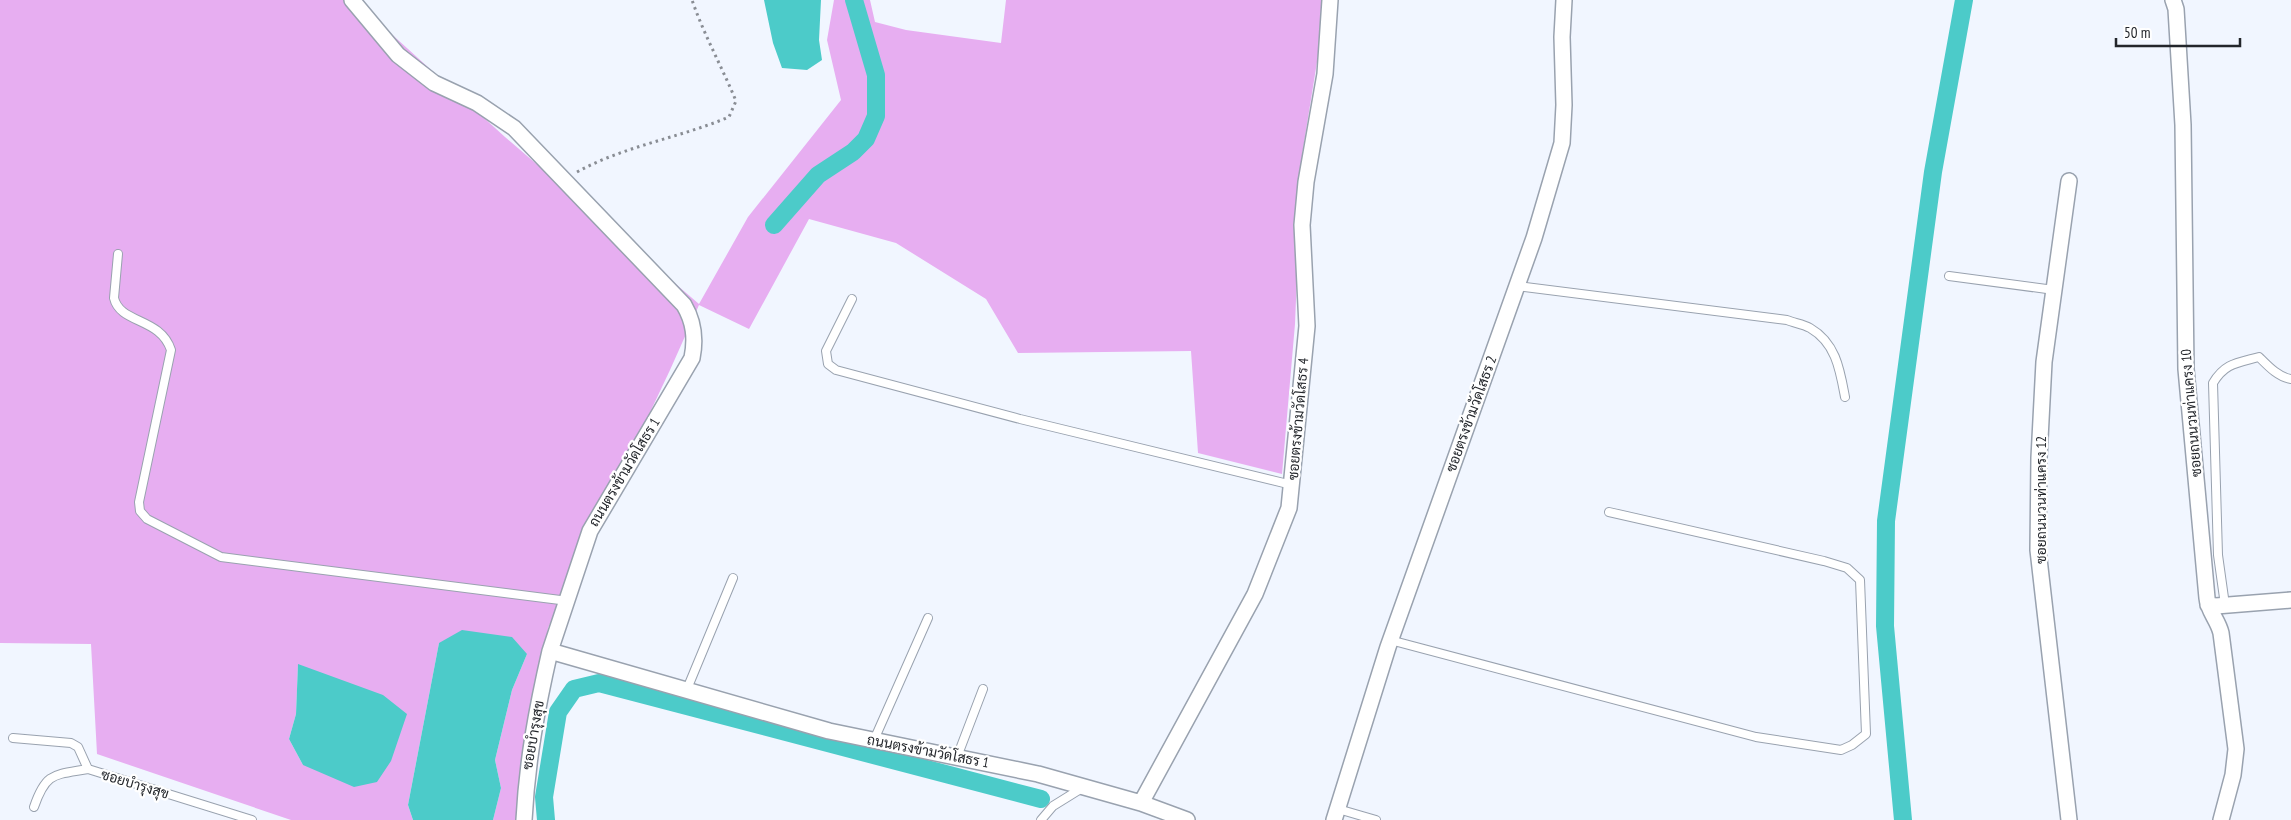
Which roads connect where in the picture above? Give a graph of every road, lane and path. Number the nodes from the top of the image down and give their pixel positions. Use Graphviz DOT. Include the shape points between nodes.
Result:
graph roads {
  1 [pos="352,0"];
  2 [pos="692,0"];
  3 [pos="1330,0"];
  4 [pos="1564,0"];
  5 [pos="2173,0"];
  6 [pos="564,180"];
  7 [pos="2069,181"];
  8 [pos="118,254"];
  9 [pos="1949,276"];
  10 [pos="1517,286"];
  11 [pos="2054,290"];
  12 [pos="852,299"];
  13 [pos="2291,378"];
  14 [pos="1845,397"];
  15 [pos="1292,485"];
  16 [pos="1609,512"];
  17 [pos="733,578"];
  18 [pos="2291,600"];
  19 [pos="568,602"];
  20 [pos="2208,605"];
  21 [pos="2225,606"];
  22 [pos="928,618"];
  23 [pos="1390,640"];
  24 [pos="550,651"];
  25 [pos="687,689"];
  26 [pos="984,689"];
  27 [pos="12,738"];
  28 [pos="874,740"];
  29 [pos="958,757"];
  30 [pos="88,770"];
  31 [pos="1083,787"];
  32 [pos="1141,804"];
  33 [pos="34,806"];
  34 [pos="1336,815"];
  35 [pos="252,820"];
  36 [pos="524,820"];
  37 [pos="1041,820"];
  38 [pos="1187,820"];
  39 [pos="1376,820"];
  40 [pos="2069,820"];
  41 [pos="2221,820"];
  1 -- 6 [label="street, ถนนตรงข้ามวัดโสธร 1" via="398,55 434,83 477,103 514,128"];
  2 -- 6 [label="path" via="702,31 736,101 728,117 595,162"];
  3 -- 15 [label="street, ซอยตรงข้ามวัดโสธร 4" via="1325,74 1306,182 1302,225 1307,326"];
  4 -- 10 [label="street, ซอยตรงข้ามวัดโสธร 2" via="1562,143"];
  5 -- 20 [label="street, ซอยถนนวนท่าแครง 10" via="2183,125 2186,369"];
  6 -- 19 [label="street, ถนนตรงข้ามวัดโสธร 1" via="684,305 691,317 694,346 692,358 590,531"];
  7 -- 11 [label="street, ซอยถนนวนท่าแครง 12"];
  8 -- 19 [label="lane" via="115,304 120,310 160,331 171,350 139,502 140,511 147,519 221,556"];
  9 -- 11 [label="lane"];
  10 -- 14 [label="lane" via="1787,320 1810,328 1829,346 1840,365"];
  10 -- 23 [label="street, ซอยตรงข้ามวัดโสธร 2"];
  11 -- 40 [label="street, ซอยถนนวนท่าแครง 12" via="2044,362 2038,550"];
  12 -- 15 [label="lane" via="826,351 828,364 836,370 1020,419"];
  13 -- 21 [label="lane" via="2272,370 2259,357 2229,365 2213,383 2218,555"];
  15 -- 32 [label="street, ซอยตรงข้ามวัดโสธร 4" via="1289,508 1255,594"];
  16 -- 23 [label="lane" via="1847,568 1860,580 1866,734 1841,750 1756,737"];
  17 -- 25 [label="lane"];
  18 -- 21 [label="street"];
  19 -- 24 [label="street, ถนนตรงข้ามวัดโสธร 1"];
  20 -- 21 [label="street"];
  20 -- 41 [label="street, ซอยถนนวนท่าแครง 10" via="2220,626 2236,748 2233,775"];
  22 -- 28 [label="lane"];
  23 -- 34 [label="street, ซอยตรงข้ามวัดโสธร 2"];
  24 -- 25 [label="street, ถนนตรงข้ามวัดโสธร 1"];
  24 -- 36 [label="street, ซอยบำรุงสุข" via="536,713"];
  25 -- 28 [label="street, ถนนตรงข้ามวัดโสธร 1" via="829,731"];
  26 -- 29 [label="lane"];
  27 -- 30 [label="lane" via="71,743 78,746"];
  28 -- 29 [label="street, ถนนตรงข้ามวัดโสธร 1"];
  29 -- 31 [label="street, ถนนตรงข้ามวัดโสธร 1"];
  30 -- 33 [label="lane, ซอยบำรุงสุข" via="48,779 41,787"];
  30 -- 35 [label="lane, ซอยบำรุงสุข"];
  31 -- 32 [label="street, ถนนตรงข้ามวัดโสธร 1"];
  31 -- 37 [label="lane" via="1053,806"];
  32 -- 38 [label="street, ถนนตรงข้ามวัดโสธร 1"];
  34 -- 39 [label="lane"];
}
